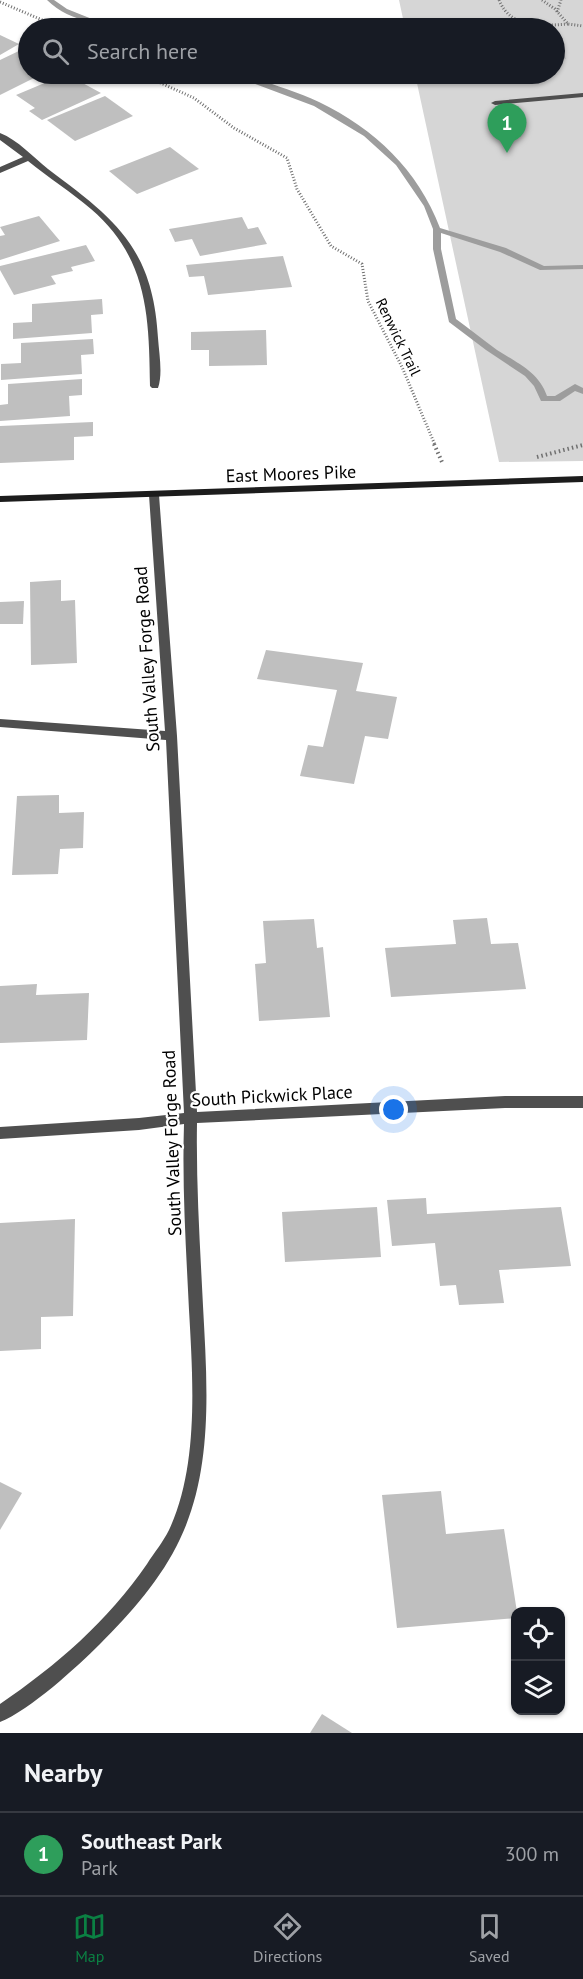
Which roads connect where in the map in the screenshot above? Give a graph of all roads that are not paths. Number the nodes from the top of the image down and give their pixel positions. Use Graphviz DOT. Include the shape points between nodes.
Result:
graph roads {
  1 [pos="583,95"];
  2 [pos="495,103"];
  3 [pos="0,136"];
  4 [pos="29,158"];
  5 [pos="0,170"];
  6 [pos="155,386"];
  7 [pos="583,479"];
  8 [pos="154,495"];
  9 [pos="0,499"];
  10 [pos="0,723"];
  11 [pos="171,736"];
  12 [pos="583,1102"];
  13 [pos="191,1118"];
  14 [pos="0,1132"];
  15 [pos="0,1714"];
  1 -- 2 [label="street"];
  3 -- 4 [label="street"];
  4 -- 5 [label="street"];
  4 -- 6 [label="street" via="90,202 124,237 139,264 152,315"];
  7 -- 8 [label="main road, East Moores Pike"];
  8 -- 9 [label="main road, East Moores Pike"];
  8 -- 11 [label="street, South Valley Forge Road"];
  10 -- 11 [label="street"];
  11 -- 13 [label="street, South Valley Forge Road"];
  12 -- 13 [label="street, South Pickwick Place" via="505,1102"];
  13 -- 14 [label="street, South Pickwick Place"];
  13 -- 15 [label="street, South Valley Forge Road" via="198,1428 177,1532 144,1584 116,1617 42,1686"];
}
